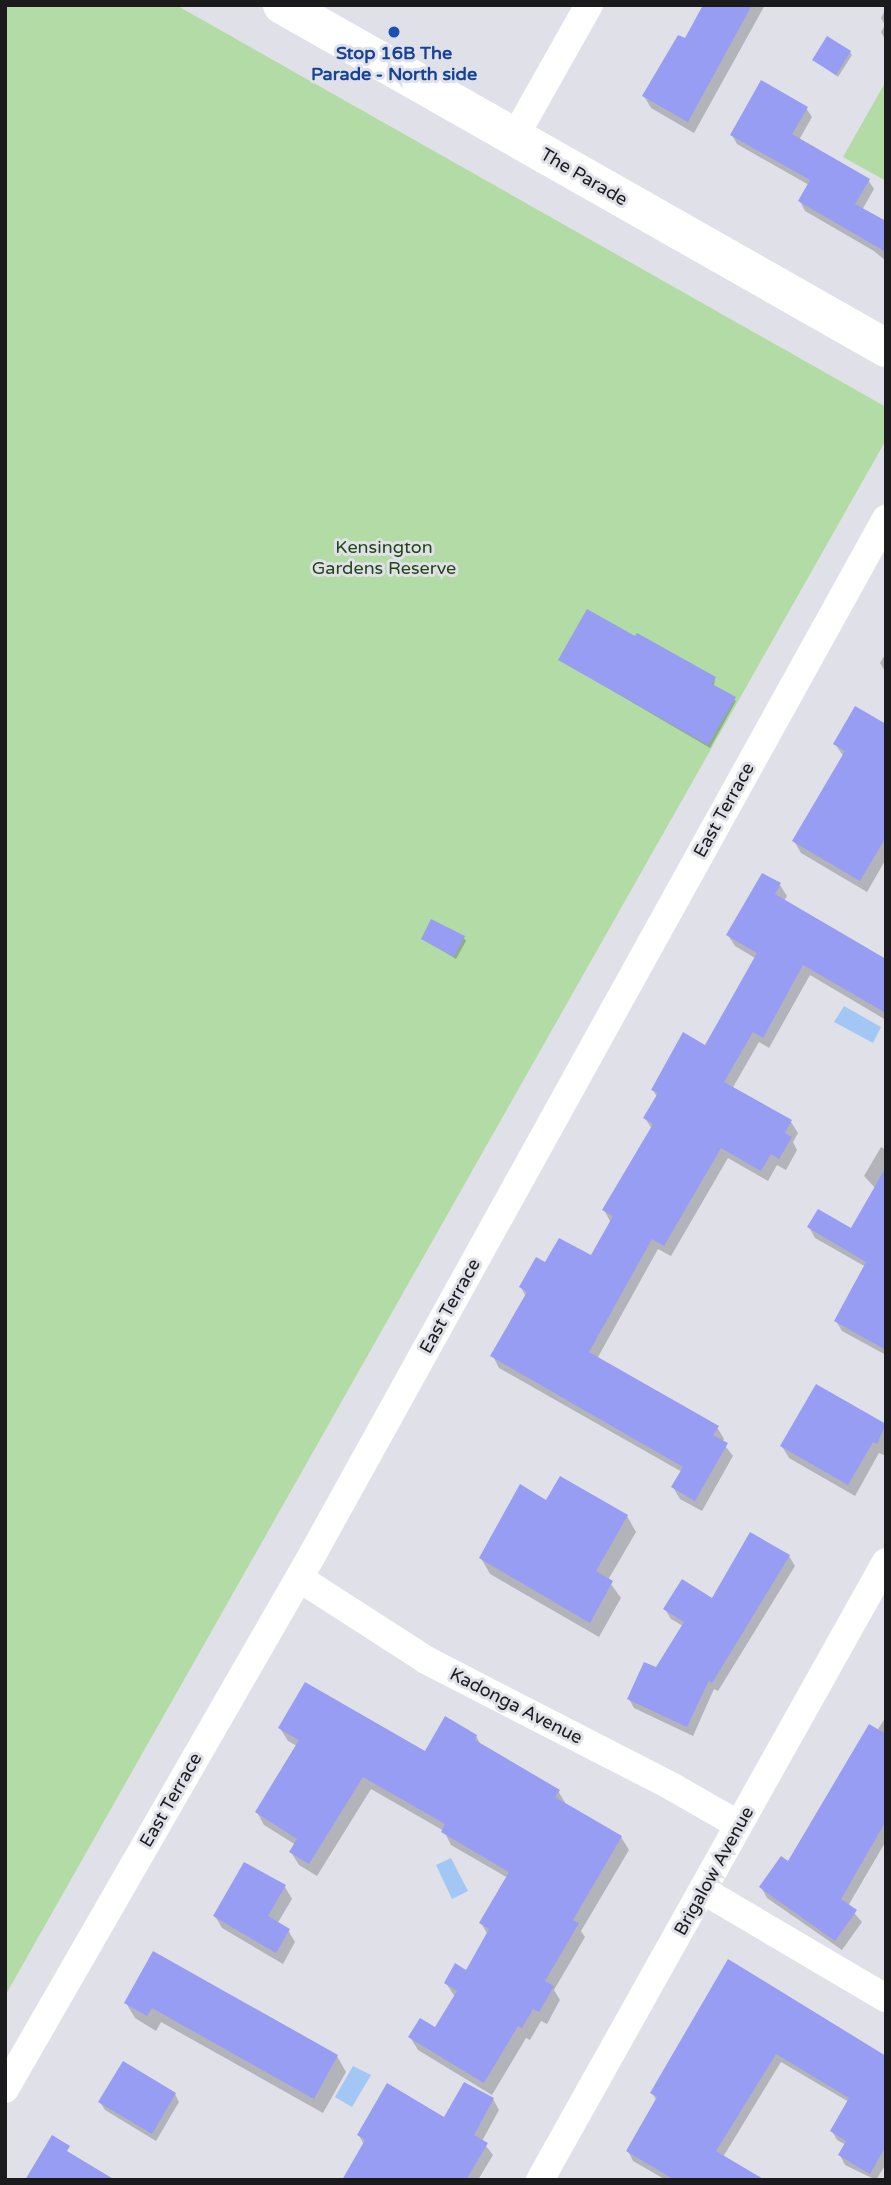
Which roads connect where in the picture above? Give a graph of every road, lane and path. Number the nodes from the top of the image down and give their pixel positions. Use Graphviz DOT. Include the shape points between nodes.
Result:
graph roads {
  1 [pos="282,5"];
  2 [pos="589,5"];
  3 [pos="514,138"];
  4 [pos="886,348"];
  5 [pos="886,519"];
  6 [pos="886,1562"];
  7 [pos="299,1578"];
  8 [pos="739,1825"];
  9 [pos="704,1891"];
  10 [pos="886,1998"];
  11 [pos="7,2084"];
  12 [pos="540,2180"];
  1 -- 3 [label="main road, The Parade"];
  2 -- 3 [label="street"];
  3 -- 4 [label="main road, The Parade"];
  5 -- 7 [label="street, East Terrace"];
  6 -- 8 [label="street, Brigalow Avenue"];
  7 -- 8 [label="street, Kadonga Avenue" via="426,1660"];
  7 -- 11 [label="street, East Terrace"];
  8 -- 9 [label="street, Brigalow Avenue"];
  9 -- 10 [label="street"];
  9 -- 12 [label="street, Brigalow Avenue"];
}
